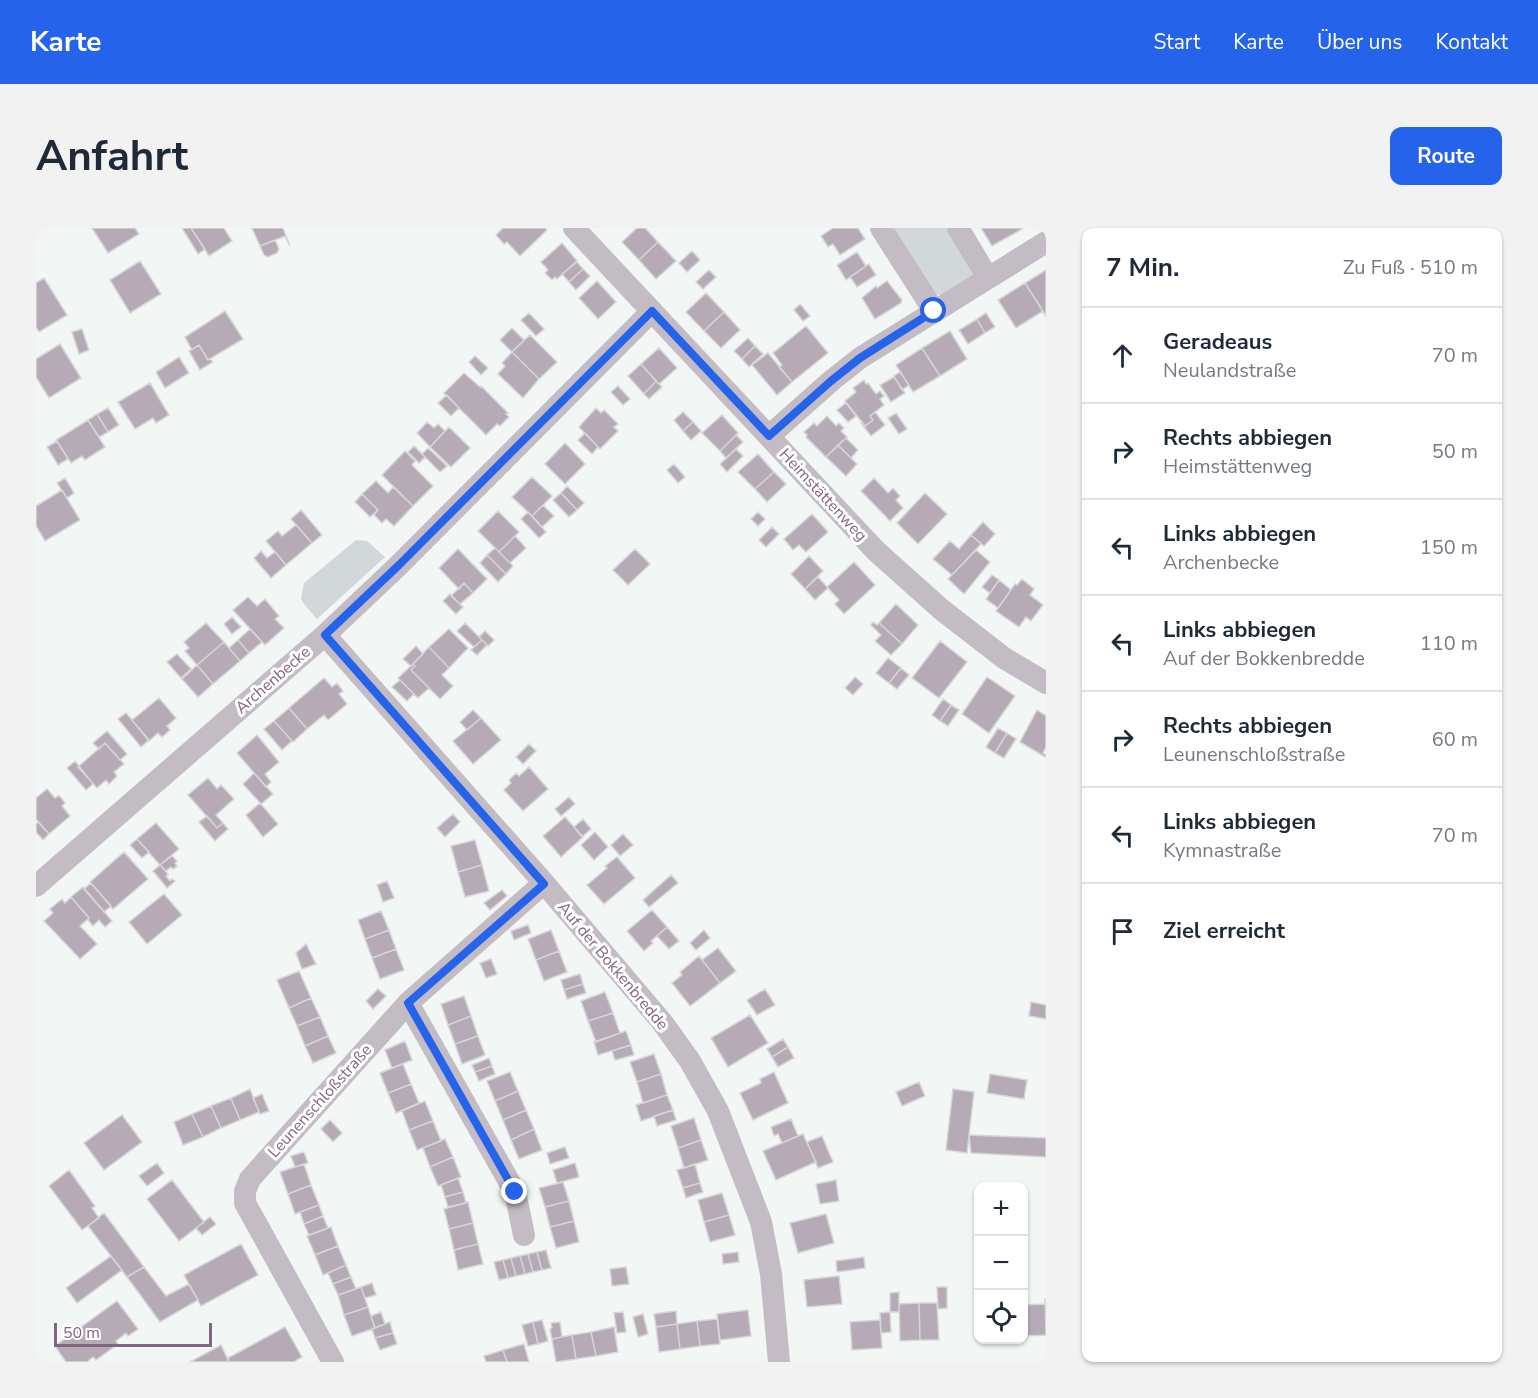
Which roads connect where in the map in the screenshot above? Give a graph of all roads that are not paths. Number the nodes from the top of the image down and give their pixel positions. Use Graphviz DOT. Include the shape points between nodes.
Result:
graph roads {
  1 [pos="574,228"];
  2 [pos="881,228"];
  3 [pos="958,228"];
  4 [pos="1046,242"];
  5 [pos="988,279"];
  6 [pos="652,311"];
  7 [pos="934,311"];
  8 [pos="769,436"];
  9 [pos="325,635"];
  10 [pos="1046,683"];
  11 [pos="544,884"];
  12 [pos="36,886"];
  13 [pos="408,1003"];
  14 [pos="524,1235"];
  15 [pos="333,1362"];
  16 [pos="779,1362"];
  1 -- 6 [label="street, Heimstättenweg"];
  2 -- 7 [label="street"];
  3 -- 5 [label="street"];
  4 -- 5 [label="street"];
  5 -- 7 [label="street"];
  6 -- 8 [label="street, Heimstättenweg"];
  6 -- 9 [label="street, Archenbecke"];
  7 -- 8 [label="street" via="846,369"];
  8 -- 10 [label="street, Heimstättenweg" via="876,551 942,610 1004,658"];
  9 -- 11 [label="street, Auf der Bokkenbredde"];
  9 -- 12 [label="street, Archenbecke"];
  11 -- 13 [label="street, Leunenschloßstraße"];
  11 -- 16 [label="street, Auf der Bokkenbredde" via="662,1022 718,1110 761,1222 771,1274"];
  13 -- 14 [label="street" via="515,1192"];
  13 -- 15 [label="street, Leunenschloßstraße" via="250,1179 245,1191 245,1203"];
}
